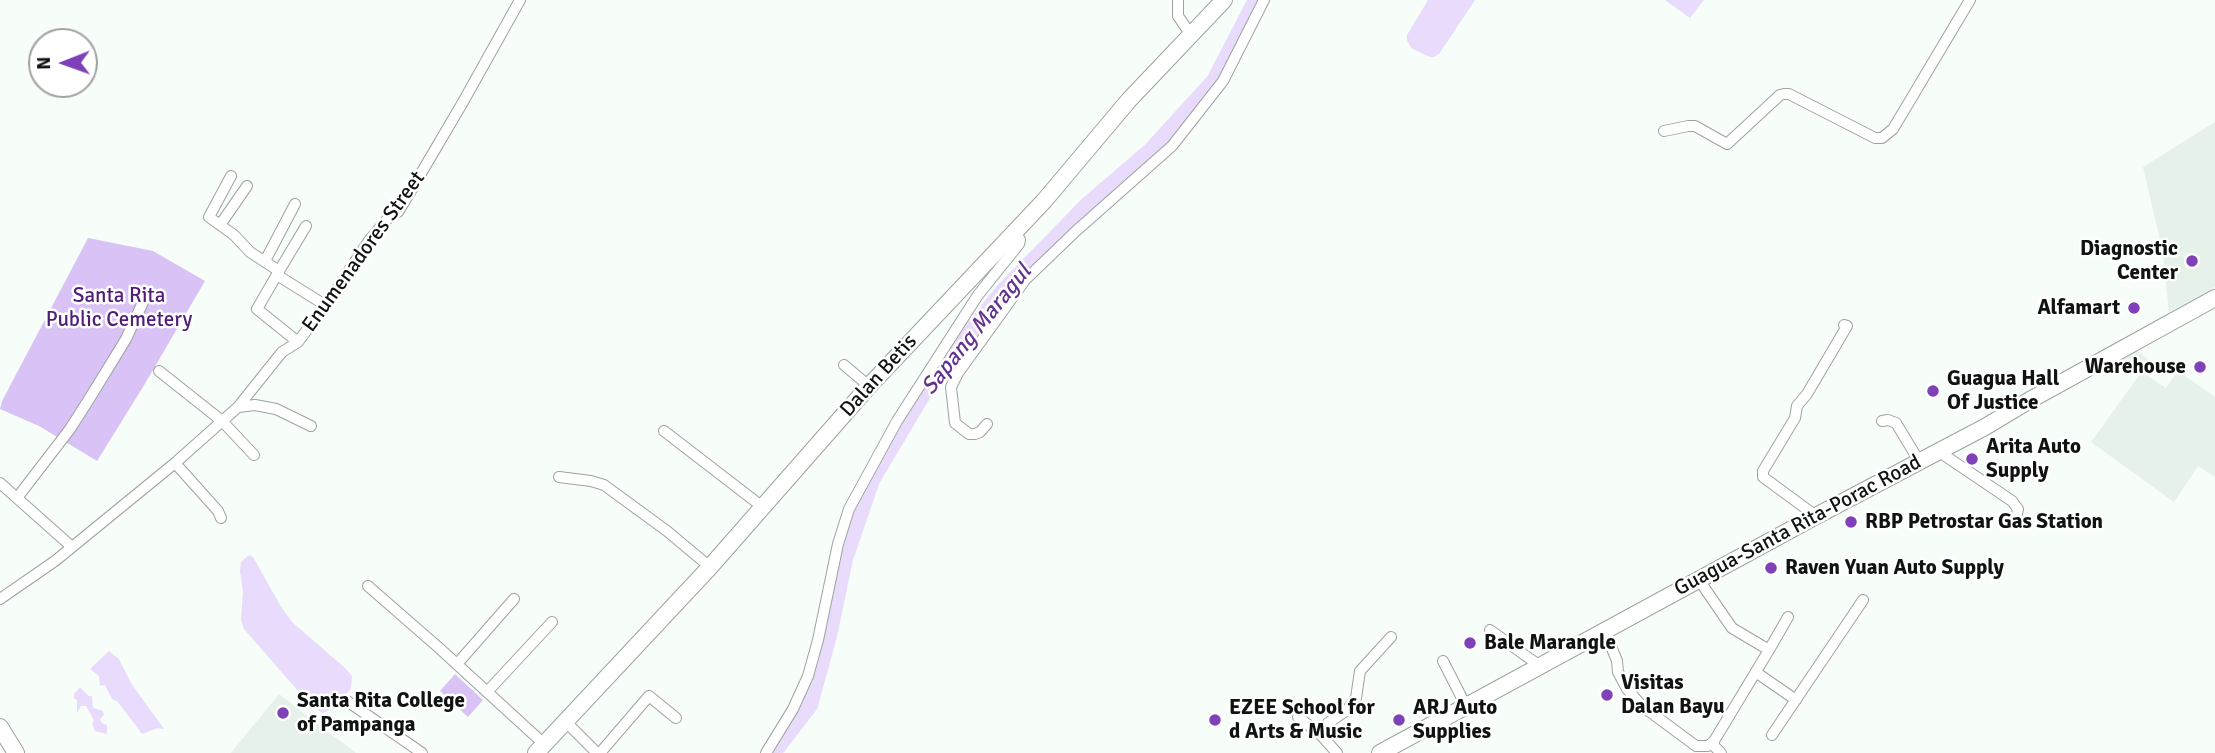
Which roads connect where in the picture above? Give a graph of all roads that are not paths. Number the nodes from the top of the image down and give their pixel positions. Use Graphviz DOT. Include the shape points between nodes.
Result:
graph roads {
  1 [pos="520,0"];
  2 [pos="1178,0"];
  3 [pos="1223,0"];
  4 [pos="1264,0"];
  5 [pos="1970,0"];
  6 [pos="1191,35"];
  7 [pos="1664,131"];
  8 [pos="231,176"];
  9 [pos="247,186"];
  10 [pos="295,204"];
  11 [pos="220,225"];
  12 [pos="306,226"];
  13 [pos="1015,231"];
  14 [pos="265,261"];
  15 [pos="278,273"];
  16 [pos="2215,298"];
  17 [pos="144,300"];
  18 [pos="325,306"];
  19 [pos="1844,325"];
  20 [pos="298,342"];
  21 [pos="844,365"];
  22 [pos="159,371"];
  23 [pos="869,386"];
  24 [pos="238,407"];
  25 [pos="222,421"];
  26 [pos="1882,421"];
  27 [pos="987,424"];
  28 [pos="311,426"];
  29 [pos="664,431"];
  30 [pos="1937,451"];
  31 [pos="254,455"];
  32 [pos="1919,461"];
  33 [pos="175,463"];
  34 [pos="559,477"];
  35 [pos="0,483"];
  36 [pos="17,498"];
  37 [pos="764,508"];
  38 [pos="1816,516"];
  39 [pos="221,518"];
  40 [pos="2017,519"];
  41 [pos="72,547"];
  42 [pos="710,567"];
  43 [pos="1699,580"];
  44 [pos="368,586"];
  45 [pos="0,599"];
  46 [pos="514,599"];
  47 [pos="1863,600"];
  48 [pos="1788,617"];
  49 [pos="552,622"];
  50 [pos="1490,630"];
  51 [pos="1605,631"];
  52 [pos="1391,637"];
  53 [pos="1769,650"];
  54 [pos="1443,662"];
  55 [pos="457,664"];
  56 [pos="1540,666"];
  57 [pos="1756,673"];
  58 [pos="487,692"];
  59 [pos="1796,700"];
  60 [pos="347,701"];
  61 [pos="1466,706"];
  62 [pos="1298,717"];
  63 [pos="676,718"];
  64 [pos="565,721"];
  65 [pos="0,727"];
  66 [pos="1320,734"];
  67 [pos="1772,735"];
  68 [pos="1714,741"];
  69 [pos="540,749"];
  70 [pos="16,753"];
  71 [pos="422,753"];
  72 [pos="599,753"];
  73 [pos="766,753"];
  74 [pos="1337,753"];
  75 [pos="1380,753"];
  76 [pos="1721,753"];
  1 -- 18 [label="street, Enumenadores Street" via="398,212 368,242"];
  2 -- 6 [label="street" via="1178,16"];
  3 -- 6 [label="street, Dalan Betis"];
  4 -- 27 [label="street" via="1223,80 1179,138 1025,280 958,373 951,387 955,423 969,434 980,432"];
  5 -- 7 [label="street" via="1893,129 1882,138 1789,94 1780,95 1727,144 1695,126"];
  6 -- 13 [label="street, Dalan Betis"];
  8 -- 11 [label="street" via="209,215"];
  9 -- 11 [label="street"];
  10 -- 14 [label="street"];
  11 -- 14 [label="street"];
  12 -- 15 [label="street"];
  13 -- 23 [label="street, Dalan Betis"];
  13 -- 73 [label="street" via="1019,244 978,295 897,421 849,509 808,676"];
  14 -- 15 [label="street"];
  15 -- 18 [label="street"];
  15 -- 20 [label="street" via="257,309"];
  16 -- 30 [label="street, Guagua-Santa Rita-Porac Road"];
  17 -- 36 [label="street" via="92,396"];
  18 -- 20 [label="street, Enumenadores Street"];
  19 -- 38 [label="street" via="1763,471 1766,481"];
  20 -- 24 [label="street, Enumenadores Street" via="282,352"];
  21 -- 23 [label="street"];
  22 -- 25 [label="street"];
  23 -- 37 [label="street, Dalan Betis"];
  24 -- 25 [label="street, Enumenadores Street"];
  24 -- 28 [label="street" via="276,409"];
  25 -- 31 [label="street"];
  25 -- 33 [label="street, Enumenadores Street"];
  26 -- 32 [label="street" via="1896,423"];
  29 -- 37 [label="street"];
  30 -- 32 [label="street, Guagua-Santa Rita-Porac Road"];
  30 -- 40 [label="street" via="2012,500 2018,509"];
  32 -- 38 [label="street, Guagua-Santa Rita-Porac Road"];
  33 -- 39 [label="street"];
  33 -- 41 [label="street, Enumenadores Street"];
  34 -- 42 [label="street" via="604,485"];
  35 -- 36 [label="street"];
  36 -- 41 [label="street"];
  37 -- 42 [label="street, Dalan Betis"];
  38 -- 43 [label="street, Guagua-Santa Rita-Porac Road"];
  41 -- 45 [label="street, Enumenadores Street"];
  42 -- 64 [label="street, Dalan Betis"];
  43 -- 51 [label="street, Guagua-Santa Rita-Porac Road"];
  43 -- 53 [label="street" via="1732,628"];
  44 -- 55 [label="street"];
  46 -- 55 [label="street"];
  47 -- 59 [label="street"];
  48 -- 53 [label="street"];
  49 -- 58 [label="street"];
  50 -- 56 [label="street"];
  51 -- 56 [label="street, Guagua-Santa Rita-Porac Road"];
  51 -- 68 [label="street" via="1618,672 1642,706 1696,746"];
  52 -- 66 [label="street" via="1360,671 1356,698"];
  53 -- 57 [label="street"];
  54 -- 61 [label="street"];
  55 -- 58 [label="street"];
  56 -- 61 [label="street, Guagua-Santa Rita-Porac Road"];
  57 -- 59 [label="street"];
  57 -- 68 [label="street"];
  58 -- 69 [label="street"];
  59 -- 67 [label="street"];
  60 -- 71 [label="street"];
  61 -- 75 [label="street, Guagua-Santa Rita-Porac Road"];
  62 -- 66 [label="street"];
  63 -- 72 [label="street" via="649,696"];
  64 -- 69 [label="street, Dalan Betis"];
  64 -- 72 [label="street"];
  65 -- 70 [label="street"];
  66 -- 74 [label="street"];
  68 -- 76 [label="street"];
}
